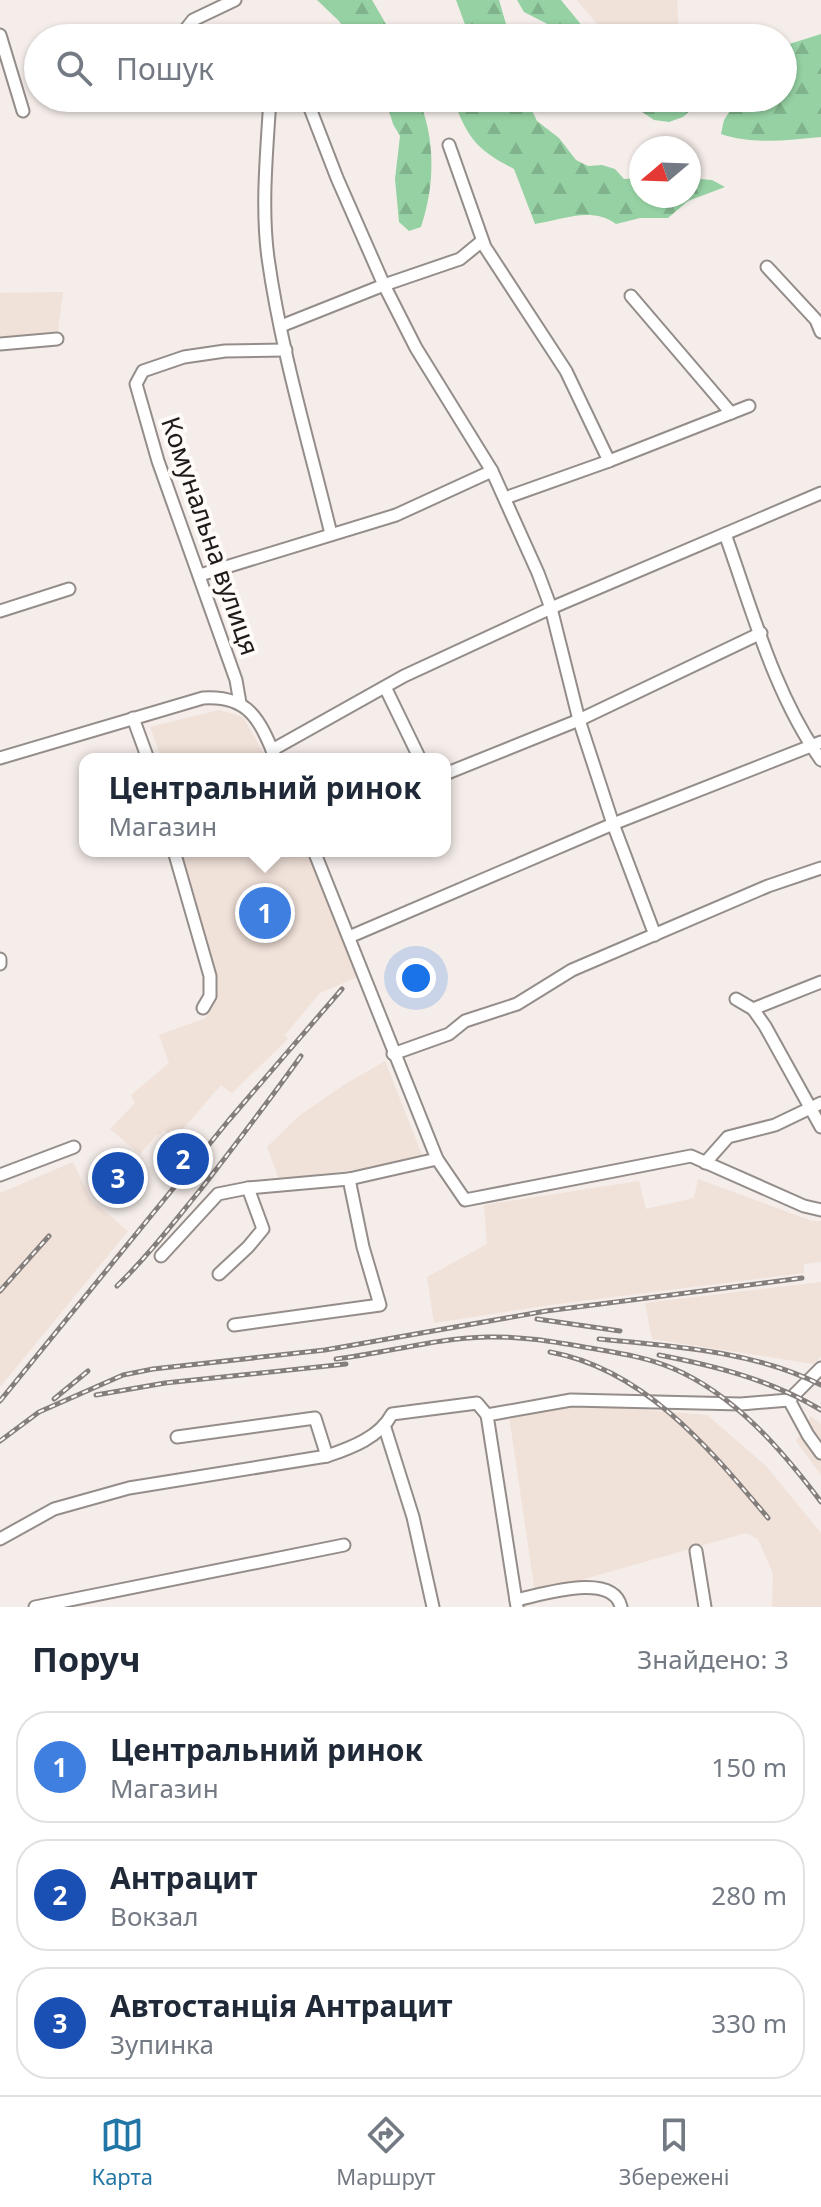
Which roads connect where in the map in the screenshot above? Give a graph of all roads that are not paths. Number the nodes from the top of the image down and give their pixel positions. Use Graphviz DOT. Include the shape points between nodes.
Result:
graph roads {
  1 [pos="235,0"];
  2 [pos="190,24"];
  3 [pos="0,35"];
  4 [pos="23,111"];
  5 [pos="269,112"];
  6 [pos="312,112"];
  7 [pos="449,145"];
  8 [pos="482,241"];
  9 [pos="767,267"];
  10 [pos="384,285"];
  11 [pos="631,296"];
  12 [pos="281,326"];
  13 [pos="821,332"];
  14 [pos="57,339"];
  15 [pos="0,344"];
  16 [pos="286,350"];
  17 [pos="749,406"];
  18 [pos="731,413"];
  19 [pos="609,461"];
  20 [pos="492,471"];
  21 [pos="821,493"];
  22 [pos="505,498"];
  23 [pos="331,534"];
  24 [pos="725,534"];
  25 [pos="200,575"];
  26 [pos="69,589"];
  27 [pos="551,608"];
  28 [pos="0,611"];
  29 [pos="761,633"];
  30 [pos="385,687"];
  31 [pos="240,703"];
  32 [pos="133,718"];
  33 [pos="579,720"];
  34 [pos="816,744"];
  35 [pos="146,753"];
  36 [pos="274,753"];
  37 [pos="276,753"];
  38 [pos="417,753"];
  39 [pos="0,758"];
  40 [pos="821,760"];
  41 [pos="451,772"];
  42 [pos="613,824"];
  43 [pos="176,857"];
  44 [pos="316,857"];
  45 [pos="821,868"];
  46 [pos="655,935"];
  47 [pos="349,937"];
  48 [pos="821,982"];
  49 [pos="736,999"];
  50 [pos="203,1008"];
  51 [pos="753,1009"];
  52 [pos="393,1054"];
  53 [pos="816,1105"];
  54 [pos="821,1127"];
  55 [pos="74,1147"];
  56 [pos="437,1159"];
  57 [pos="705,1163"];
  58 [pos="0,1175"];
  59 [pos="349,1179"];
  60 [pos="248,1188"];
  61 [pos="821,1210"];
  62 [pos="161,1256"];
  63 [pos="219,1274"];
  64 [pos="234,1325"];
  65 [pos="821,1368"];
  66 [pos="789,1400"];
  67 [pos="487,1415"];
  68 [pos="385,1428"];
  69 [pos="177,1437"];
  70 [pos="821,1453"];
  71 [pos="327,1456"];
  72 [pos="0,1539"];
  73 [pos="344,1545"];
  74 [pos="696,1551"];
  75 [pos="517,1604"];
  76 [pos="35,1607"];
  77 [pos="433,1607"];
  78 [pos="621,1607"];
  79 [pos="705,1607"];
  1 -- 2 [label="street"];
  3 -- 4 [label="street"];
  5 -- 12 [label="street" via="268,255"];
  6 -- 10 [label="street"];
  7 -- 8 [label="street"];
  8 -- 10 [label="street" via="460,259"];
  8 -- 19 [label="street" via="566,371"];
  9 -- 13 [label="street"];
  10 -- 12 [label="street"];
  10 -- 20 [label="street"];
  11 -- 18 [label="street"];
  12 -- 16 [label="street"];
  14 -- 15 [label="street"];
  16 -- 23 [label="street"];
  16 -- 25 [label="street, Комунальна вулиця" via="184,357 143,371 136,384"];
  17 -- 18 [label="street"];
  18 -- 19 [label="street"];
  19 -- 22 [label="street"];
  20 -- 22 [label="street"];
  20 -- 23 [label="street" via="396,515"];
  21 -- 24 [label="street"];
  22 -- 27 [label="street"];
  23 -- 25 [label="street"];
  24 -- 27 [label="street"];
  24 -- 29 [label="street"];
  25 -- 31 [label="street, Комунальна вулиця"];
  26 -- 28 [label="street"];
  27 -- 30 [label="street"];
  27 -- 33 [label="street"];
  29 -- 33 [label="street"];
  29 -- 34 [label="street" via="778,680"];
  30 -- 37 [label="street"];
  30 -- 38 [label="street"];
  31 -- 32 [label="street" via="203,698"];
  31 -- 36 [label="street" via="256,717"];
  32 -- 35 [label="street"];
  32 -- 39 [label="street"];
  33 -- 41 [label="street"];
  33 -- 42 [label="street"];
  34 -- 40 [label="street"];
  34 -- 42 [label="street"];
  42 -- 46 [label="street"];
  42 -- 47 [label="street"];
  43 -- 50 [label="street" via="210,976 210,996"];
  44 -- 47 [label="street"];
  45 -- 46 [label="street"];
  46 -- 52 [label="street" via="572,970 517,1004"];
  47 -- 52 [label="street"];
  48 -- 51 [label="street"];
  49 -- 51 [label="street"];
  51 -- 53 [label="street"];
  52 -- 56 [label="street"];
  53 -- 54 [label="street"];
  53 -- 57 [label="street" via="775,1125 728,1137"];
  55 -- 58 [label="street"];
  56 -- 57 [label="street" via="465,1200 691,1156"];
  56 -- 59 [label="street"];
  57 -- 61 [label="street"];
  59 -- 60 [label="street"];
  59 -- 64 [label="street" via="380,1305"];
  60 -- 62 [label="street" via="218,1194"];
  60 -- 63 [label="street" via="263,1229"];
  65 -- 66 [label="street"];
  66 -- 67 [label="street" via="571,1400"];
  66 -- 70 [label="street"];
  67 -- 68 [label="street" via="477,1403 392,1414"];
  67 -- 75 [label="street"];
  68 -- 71 [label="street"];
  68 -- 77 [label="street"];
  69 -- 71 [label="street" via="315,1418"];
  71 -- 72 [label="street" via="129,1488 54,1509"];
  73 -- 76 [label="street"];
  74 -- 79 [label="street"];
  75 -- 78 [label="street" via="580,1587 612,1592"];
}
